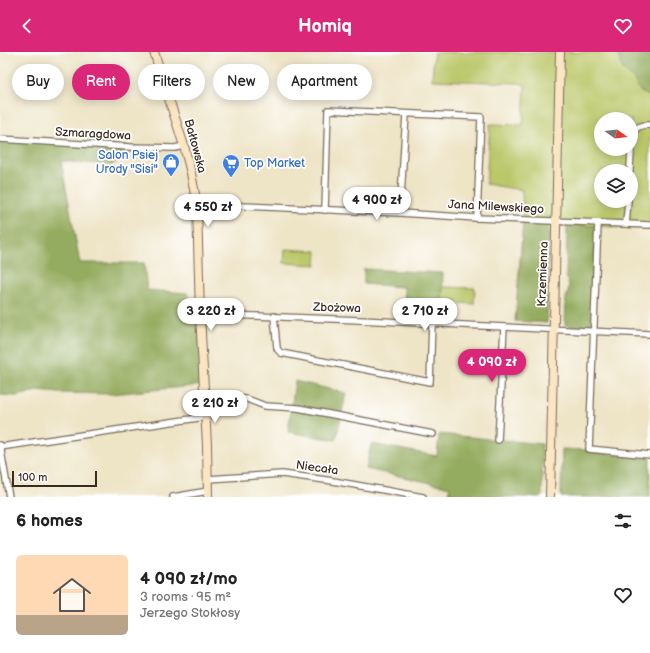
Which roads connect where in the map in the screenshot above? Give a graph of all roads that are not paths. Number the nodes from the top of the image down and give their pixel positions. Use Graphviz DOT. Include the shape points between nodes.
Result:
graph roads {
  1 [pos="154,52"];
  2 [pos="560,52"];
  3 [pos="406,114"];
  4 [pos="650,125"];
  5 [pos="0,139"];
  6 [pos="184,146"];
  7 [pos="630,164"];
  8 [pos="197,205"];
  9 [pos="627,208"];
  10 [pos="325,210"];
  11 [pos="400,213"];
  12 [pos="477,218"];
  13 [pos="557,221"];
  14 [pos="598,223"];
  15 [pos="626,224"];
  16 [pos="650,225"];
  17 [pos="200,314"];
  18 [pos="274,316"];
  19 [pos="432,323"];
  20 [pos="504,327"];
  21 [pos="555,329"];
  22 [pos="594,331"];
  23 [pos="650,334"];
  24 [pos="205,397"];
  25 [pos="205,417"];
  26 [pos="433,434"];
  27 [pos="498,440"];
  28 [pos="0,446"];
  29 [pos="650,455"];
  30 [pos="208,479"];
  31 [pos="208,494"];
  32 [pos="9,497"];
  33 [pos="173,497"];
  34 [pos="422,497"];
  35 [pos="550,497"];
  1 -- 6 [label="main road, Bałtowska"];
  2 -- 13 [label="main road, Krzemienna"];
  3 -- 10 [label="street" via="328,110"];
  3 -- 11 [label="street"];
  3 -- 12 [label="street" via="481,117"];
  4 -- 7 [label="street" via="641,126 634,131"];
  5 -- 6 [label="street, Szmaragdowa" via="130,147"];
  6 -- 8 [label="main road, Bałtowska"];
  8 -- 10 [label="street, Jana Milewskiego"];
  8 -- 17 [label="main road, Bałtowska"];
  9 -- 15 [label="street"];
  10 -- 11 [label="street, Jana Milewskiego"];
  11 -- 12 [label="street, Jana Milewskiego"];
  12 -- 13 [label="street, Jana Milewskiego"];
  13 -- 14 [label="street, Jana Milewskiego"];
  13 -- 21 [label="main road, Krzemienna"];
  14 -- 15 [label="street, Jana Milewskiego"];
  14 -- 22 [label="street"];
  15 -- 16 [label="street, Jana Milewskiego"];
  17 -- 18 [label="street, Zbożowa"];
  17 -- 24 [label="main road, Bałtowska"];
  18 -- 19 [label="street, Zbożowa"];
  18 -- 19 [label="street" via="276,348 281,353 430,382"];
  19 -- 20 [label="street, Zbożowa"];
  20 -- 21 [label="street, Zbożowa"];
  20 -- 27 [label="street"];
  21 -- 22 [label="street, Zbożowa"];
  21 -- 35 [label="main road, Krzemienna"];
  22 -- 23 [label="street, Zbożowa"];
  22 -- 29 [label="street" via="589,449"];
  24 -- 25 [label="main road, Bałtowska"];
  24 -- 26 [label="street" via="247,399 265,406 298,408"];
  25 -- 28 [label="street"];
  25 -- 30 [label="main road, Bałtowska"];
  28 -- 32 [label="street"];
  30 -- 31 [label="main road, Bałtowska"];
  30 -- 34 [label="street, Niecała" via="282,474"];
  31 -- 33 [label="street"];
}
